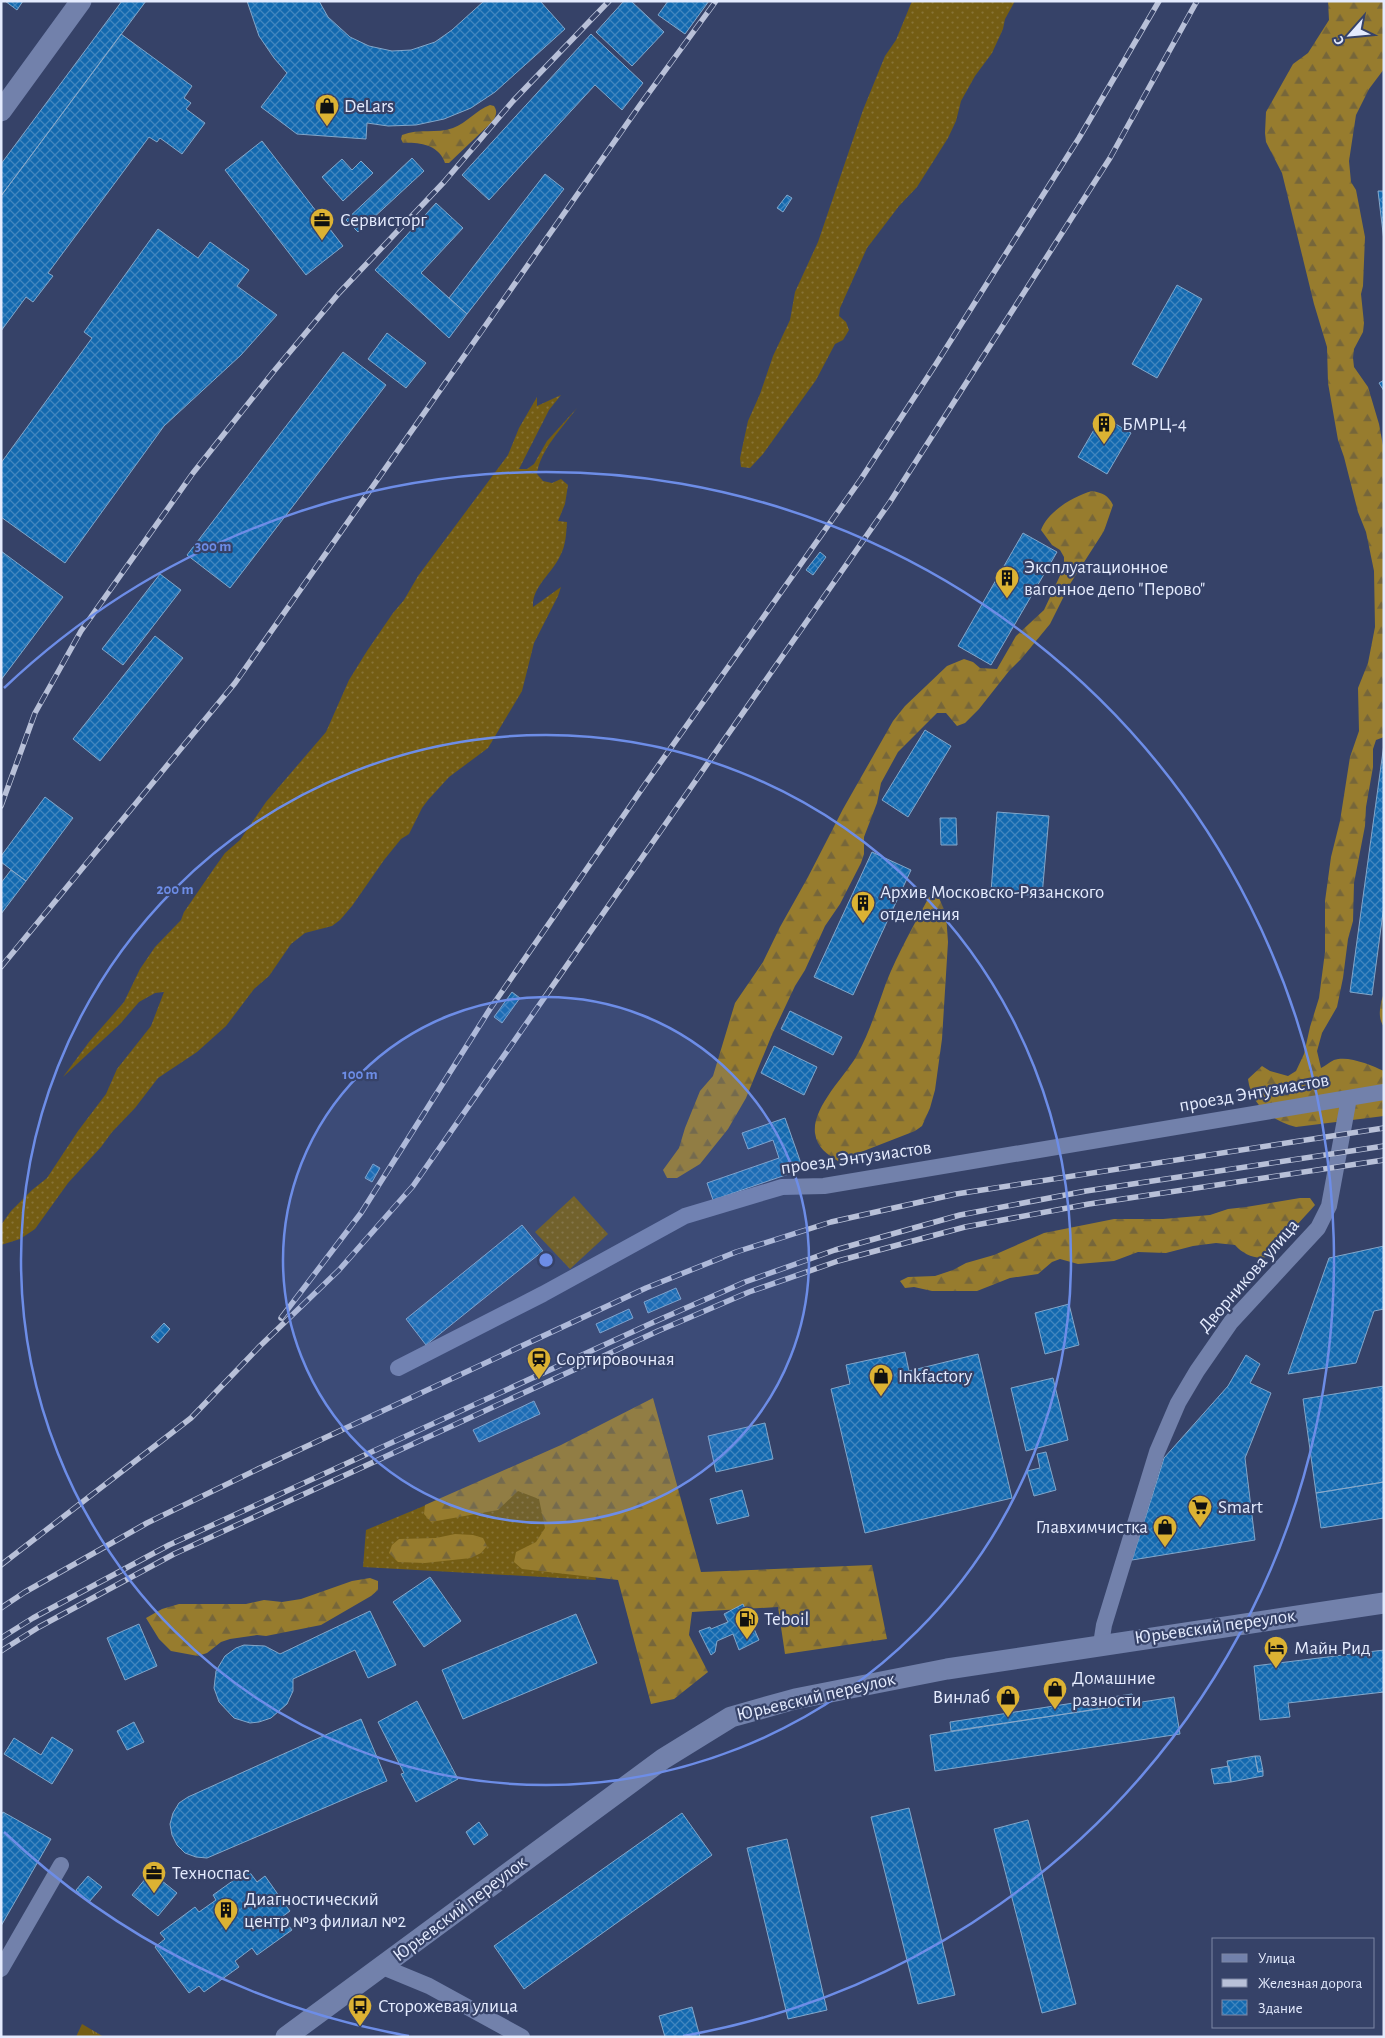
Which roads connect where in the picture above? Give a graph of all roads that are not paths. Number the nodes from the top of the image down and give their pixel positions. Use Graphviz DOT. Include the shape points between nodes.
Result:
graph roads {
  1 [pos="81,1"];
  2 [pos="1,111"];
  3 [pos="1384,1092"];
  4 [pos="1349,1098"];
  5 [pos="398,1368"];
  6 [pos="1384,1603"];
  7 [pos="1101,1644"];
  8 [pos="61,1865"];
  9 [pos="383,1967"];
  10 [pos="1,1969"];
  11 [pos="286,2037"];
  12 [pos="522,2037"];
  1 -- 2 [label="street"];
  3 -- 4 [label="street, проезд Энтузиастов"];
  4 -- 5 [label="street, проезд Энтузиастов" via="824,1186 782,1186 685,1216"];
  4 -- 7 [label="street, Дворникова улица" via="1329,1206 1318,1228 1231,1322 1178,1403 1156,1452"];
  6 -- 7 [label="street, Юрьевский переулок"];
  7 -- 9 [label="street, Юрьевский переулок" via="896,1678 795,1699 731,1717 663,1759"];
  8 -- 10 [label="street"];
  9 -- 11 [label="street, Юрьевский переулок"];
  9 -- 12 [label="street" via="429,1986"];
}
